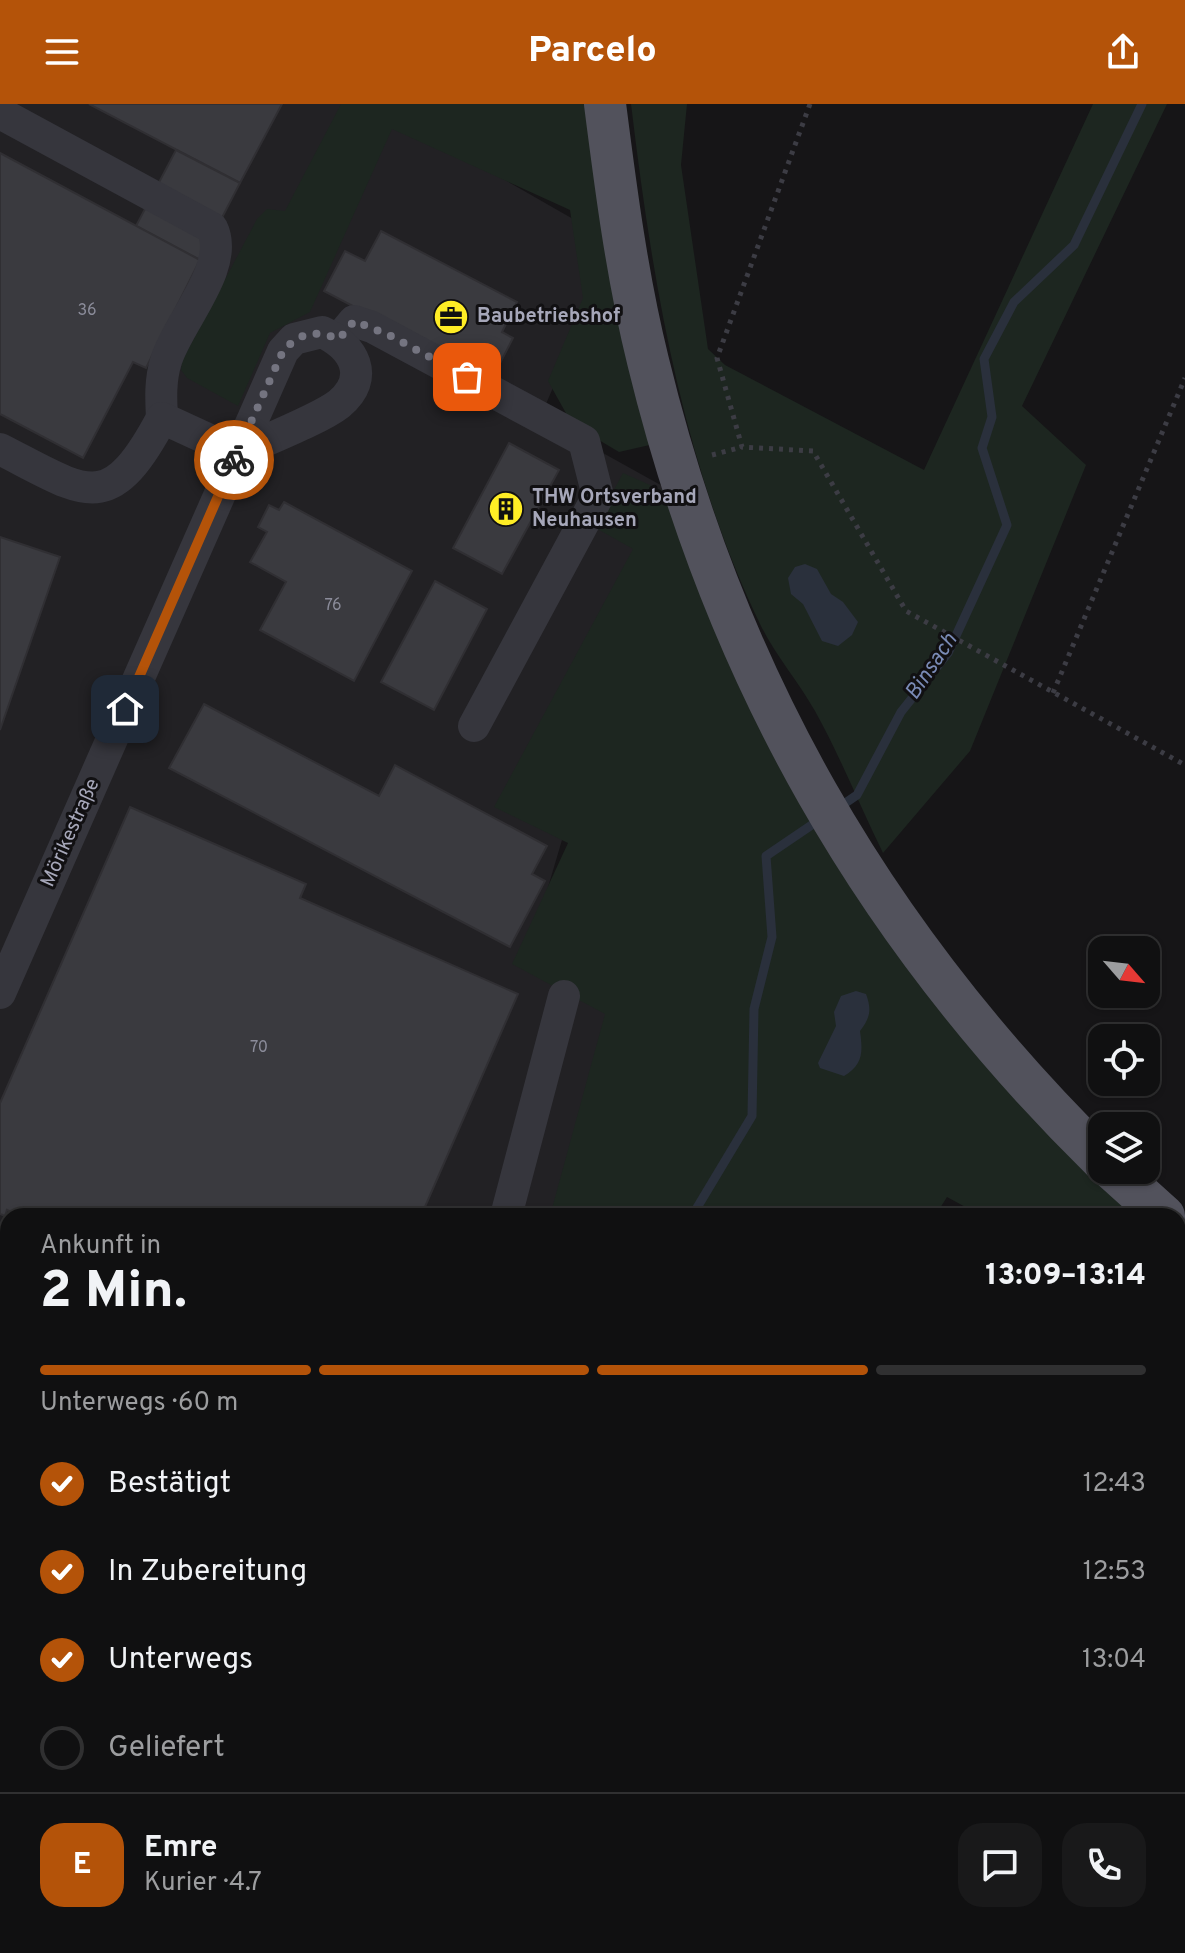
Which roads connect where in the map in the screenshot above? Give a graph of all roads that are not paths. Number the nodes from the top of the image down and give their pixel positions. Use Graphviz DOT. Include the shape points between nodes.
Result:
graph roads {
  1 [pos="605,104"];
  2 [pos="0,113"];
  3 [pos="339,339"];
  4 [pos="162,418"];
  5 [pos="0,449"];
  6 [pos="238,453"];
  7 [pos="474,726"];
  8 [pos="0,993"];
  9 [pos="564,996"];
  10 [pos="1088,1145"];
  11 [pos="1129,1184"];
  12 [pos="508,1208"];
  13 [pos="1155,1208"];
  1 -- 10 [label="main road" via="635,304 676,464 733,623 806,776 922,958 990,1043"];
  2 -- 4 [label="street" via="212,228 217,237 215,260 165,362"];
  3 -- 6 [label="street, Mörikestraße" via="308,333 283,351"];
  3 -- 6 [label="street" via="355,361 355,377 339,405"];
  3 -- 7 [label="street" via="354,321 372,327 584,441 598,496"];
  4 -- 5 [label="street" via="136,463 111,485 97,489 70,484"];
  4 -- 6 [label="street"];
  6 -- 8 [label="street, Mörikestraße"];
  9 -- 12 [label="street"];
  11 -- 13 [label="main road"];
}
